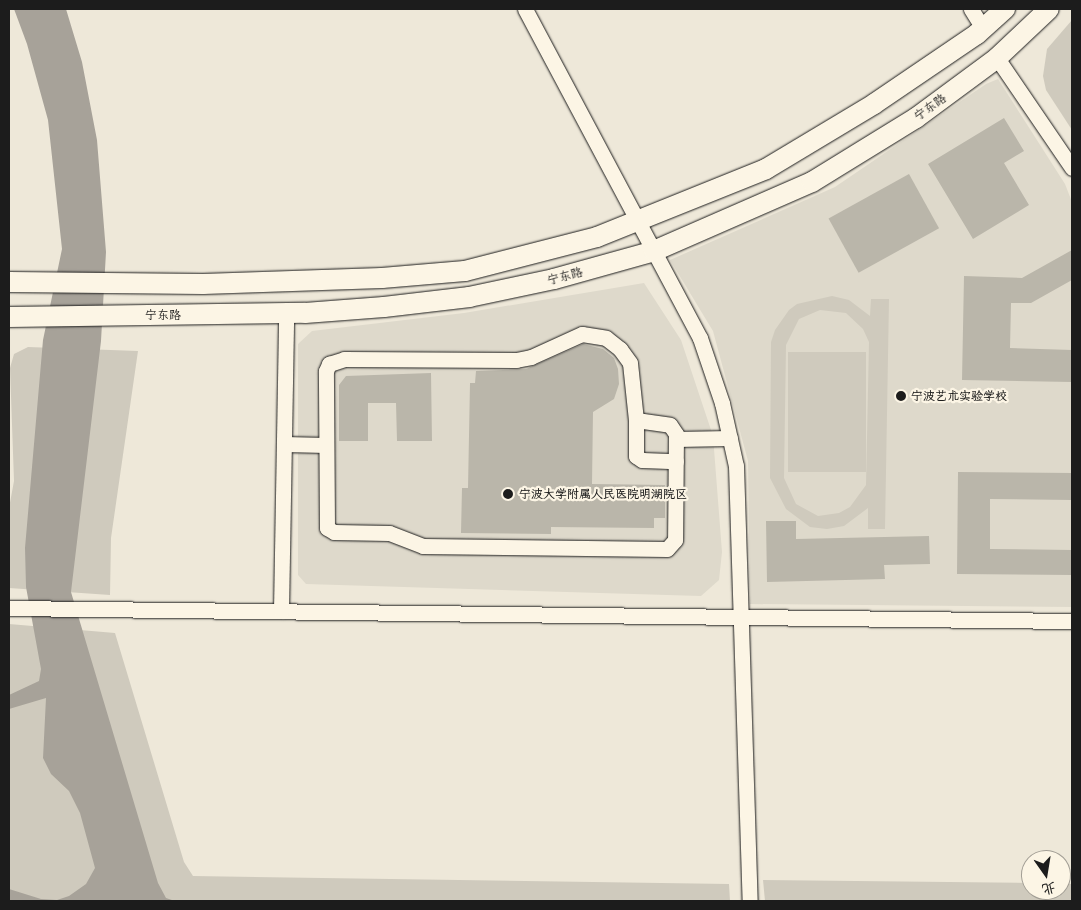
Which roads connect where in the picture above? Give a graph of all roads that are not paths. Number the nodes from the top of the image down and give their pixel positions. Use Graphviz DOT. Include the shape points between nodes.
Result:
graph roads {
  1 [pos="525,9"];
  2 [pos="971,9"];
  3 [pos="1005,9"];
  4 [pos="1049,9"];
  5 [pos="983,28"];
  6 [pos="997,58"];
  7 [pos="1072,168"];
  8 [pos="639,222"];
  9 [pos="654,251"];
  10 [pos="12,282"];
  11 [pos="286,314"];
  12 [pos="16,317"];
  13 [pos="636,420"];
  14 [pos="730,438"];
  15 [pos="676,439"];
  16 [pos="284,444"];
  17 [pos="326,445"];
  18 [pos="676,461"];
  19 [pos="15,608"];
  20 [pos="281,611"];
  21 [pos="743,616"];
  22 [pos="1072,621"];
  23 [pos="750,901"];
  1 -- 8 [label="street"];
  2 -- 5 [label="street"];
  3 -- 5 [label="main road"];
  4 -- 6 [label="main road, 宁东路"];
  5 -- 8 [label="main road" via="874,104 766,169"];
  6 -- 7 [label="street"];
  6 -- 9 [label="main road, 宁东路" via="916,118 812,182"];
  8 -- 9 [label="street"];
  8 -- 10 [label="main road" via="597,238 465,271 303,281"];
  9 -- 11 [label="main road, 宁东路" via="554,279 468,297 384,308"];
  9 -- 14 [label="street" via="700,338"];
  11 -- 12 [label="main road, 宁东路"];
  11 -- 16 [label="street"];
  13 -- 15 [label="street" via="670,425"];
  13 -- 17 [label="street" via="630,363 606,338 582,334 531,357 516,360 335,360 326,371"];
  13 -- 18 [label="street" via="636,456 642,460"];
  14 -- 15 [label="street"];
  14 -- 21 [label="street" via="736,466"];
  15 -- 18 [label="street"];
  16 -- 17 [label="street"];
  16 -- 20 [label="street"];
  17 -- 18 [label="street" via="327,528 334,532 389,533 423,546 667,549 675,540"];
  19 -- 20 [label="street"];
  20 -- 21 [label="street"];
  21 -- 22 [label="street"];
  21 -- 23 [label="street"];
}
